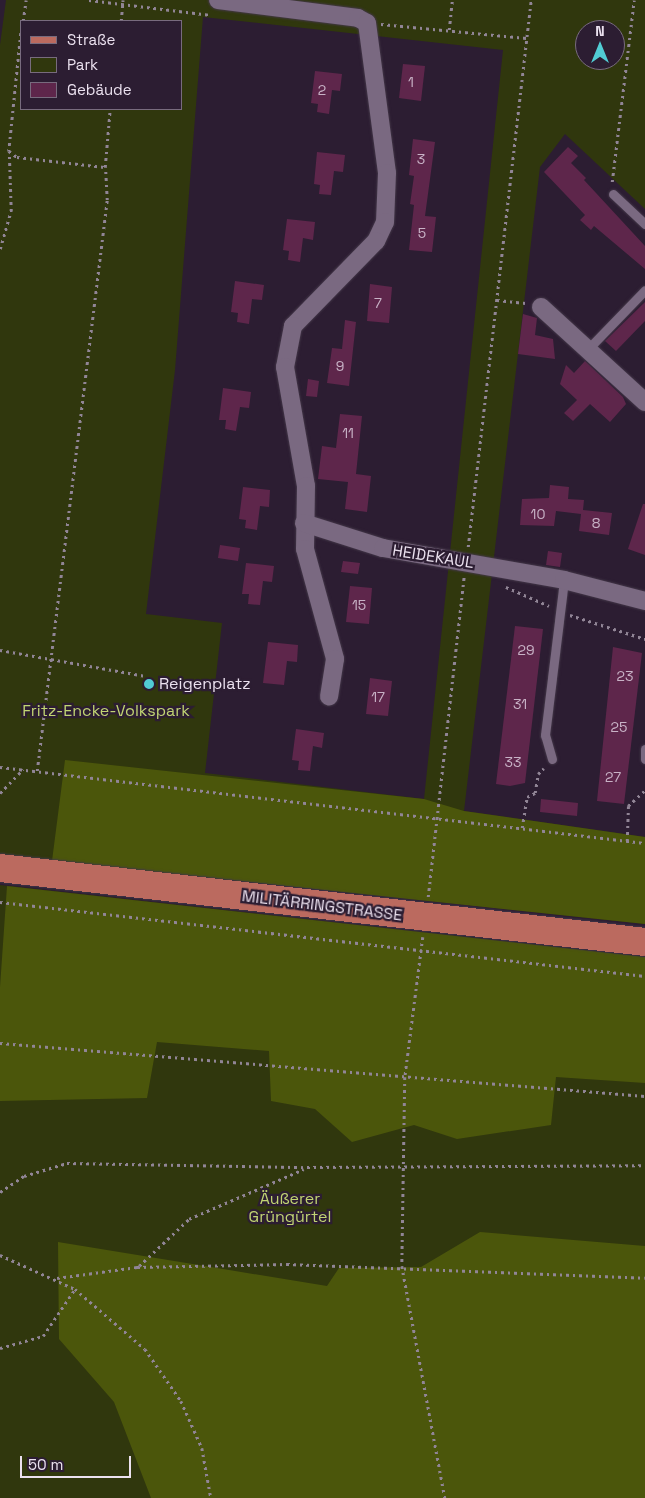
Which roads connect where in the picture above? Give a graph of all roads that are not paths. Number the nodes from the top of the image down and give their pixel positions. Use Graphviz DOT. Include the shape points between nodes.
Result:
graph roads {
  1 [pos="218,0"];
  2 [pos="613,194"];
  3 [pos="645,224"];
  4 [pos="645,290"];
  5 [pos="541,306"];
  6 [pos="588,350"];
  7 [pos="645,402"];
  8 [pos="304,522"];
  9 [pos="564,580"];
  10 [pos="645,601"];
  11 [pos="329,697"];
  12 [pos="645,749"];
  13 [pos="552,759"];
  14 [pos="645,759"];
  15 [pos="0,868"];
  16 [pos="645,942"];
  1 -- 8 [label="street" via="368,23 387,174 385,222 376,241 304,311 288,342 285,366 306,486"];
  2 -- 3 [label="lane"];
  4 -- 6 [label="lane"];
  5 -- 6 [label="street"];
  6 -- 7 [label="street"];
  8 -- 9 [label="street, HEIDEKAUL" via="383,548"];
  8 -- 11 [label="street" via="305,550 335,659"];
  9 -- 10 [label="street, HEIDEKAUL"];
  9 -- 13 [label="lane" via="544,735"];
  12 -- 14 [label="lane"];
  15 -- 16 [label="main road, MILITÄRRINGSTRASSE"];
}
